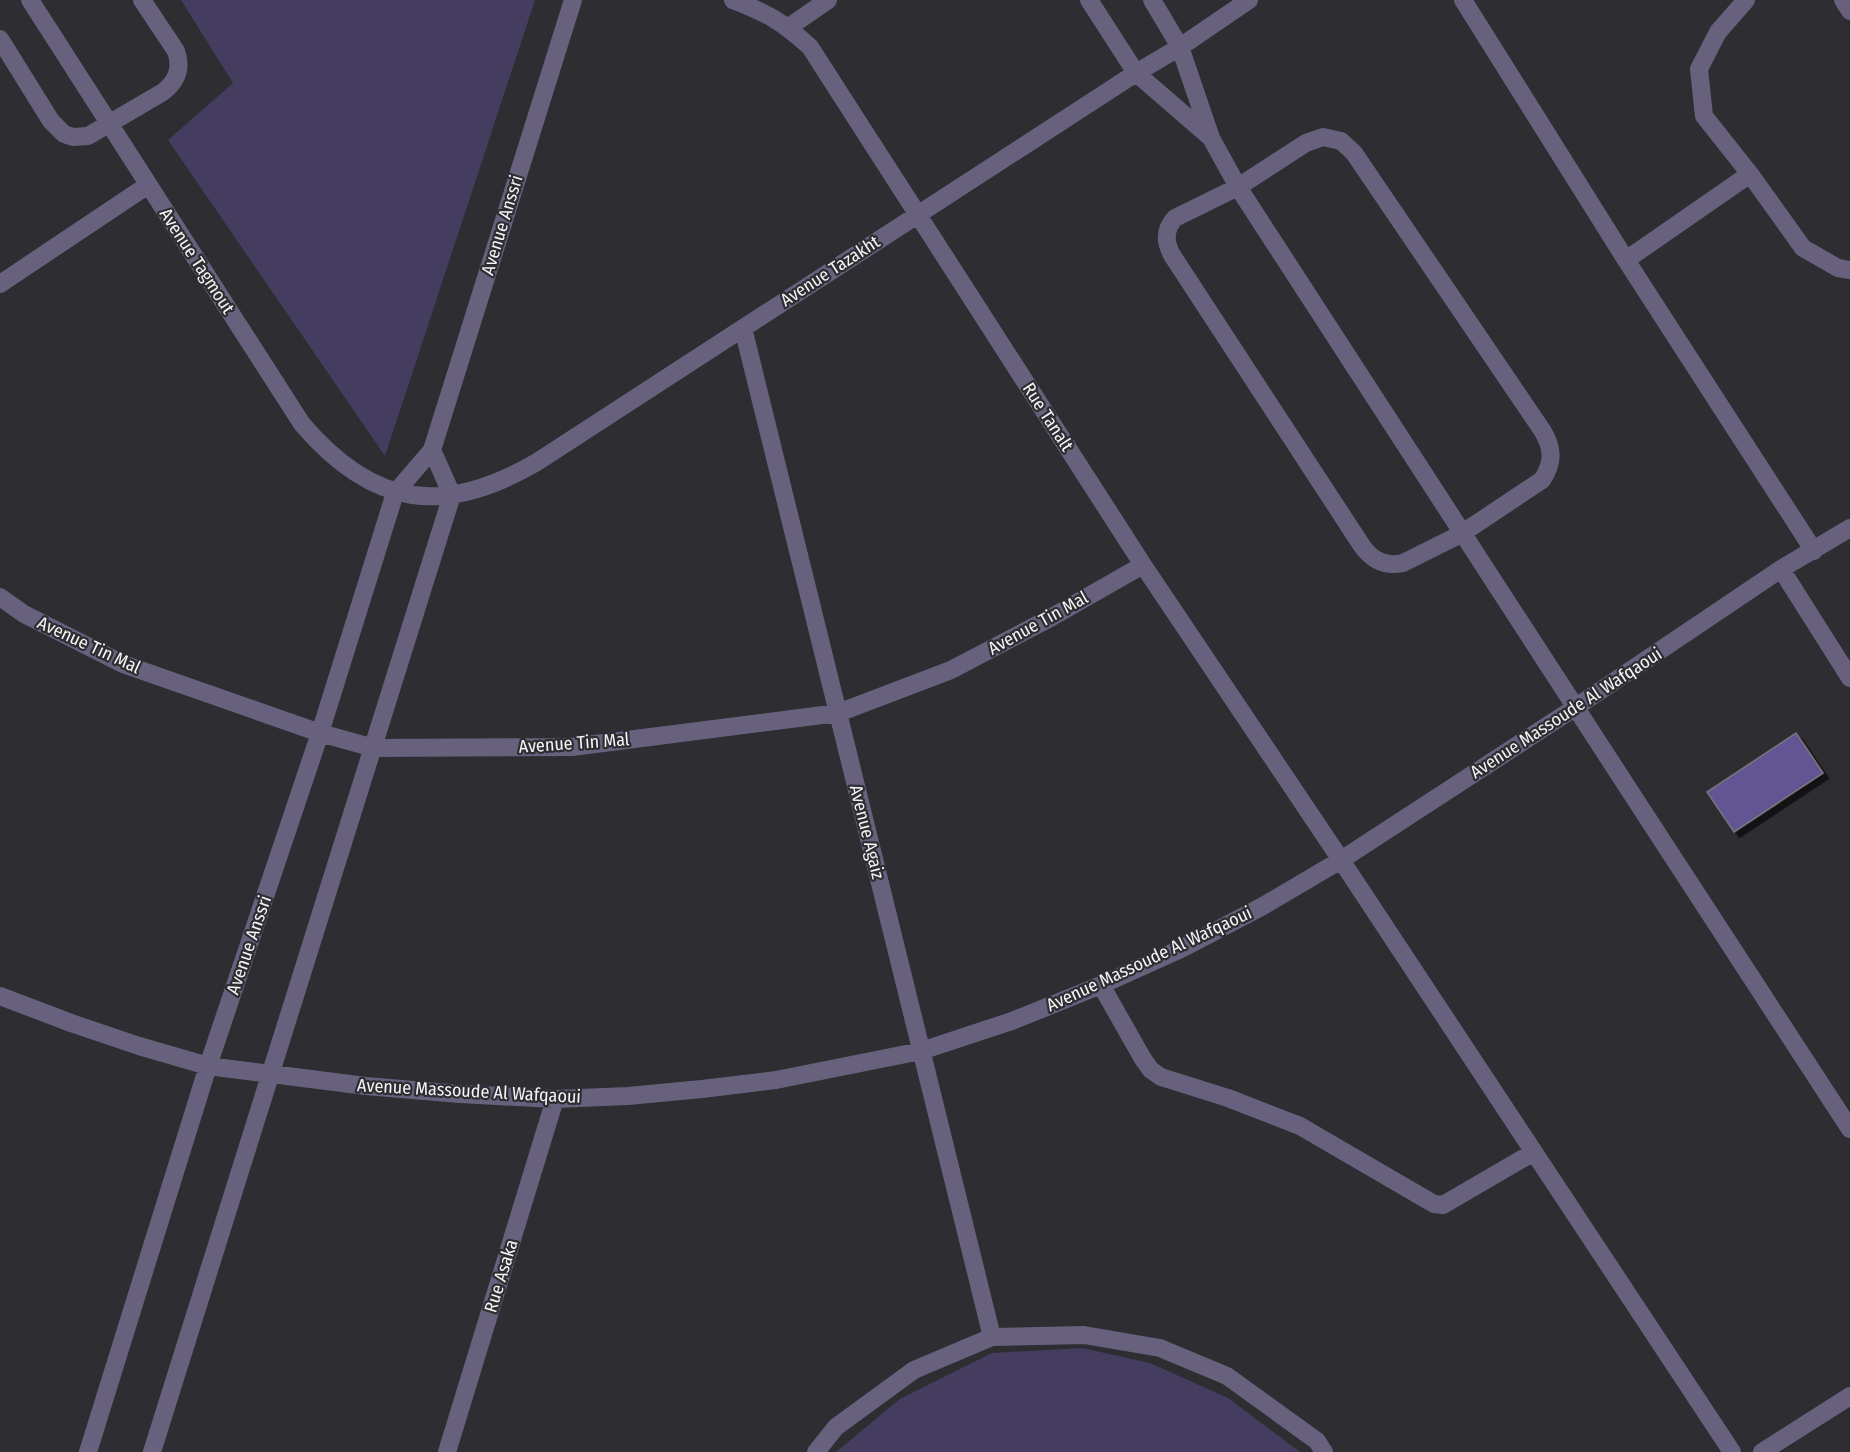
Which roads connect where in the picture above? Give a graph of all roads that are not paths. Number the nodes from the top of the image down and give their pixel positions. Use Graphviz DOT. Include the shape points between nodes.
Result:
graph roads {
  1 [pos="30,0"];
  2 [pos="142,0"];
  3 [pos="573,0"];
  4 [pos="733,0"];
  5 [pos="828,0"];
  6 [pos="1089,0"];
  7 [pos="1152,0"];
  8 [pos="1249,0"];
  9 [pos="1463,0"];
  10 [pos="1746,0"];
  11 [pos="1843,0"];
  12 [pos="1850,11"];
  13 [pos="789,27"];
  14 [pos="0,39"];
  15 [pos="1180,47"];
  16 [pos="1136,73"];
  17 [pos="110,124"];
  18 [pos="1211,138"];
  19 [pos="1750,174"];
  20 [pos="148,185"];
  21 [pos="1238,187"];
  22 [pos="917,215"];
  23 [pos="1626,260"];
  24 [pos="1850,270"];
  25 [pos="0,284"];
  26 [pos="743,328"];
  27 [pos="432,450"];
  28 [pos="395,493"];
  29 [pos="452,495"];
  30 [pos="1850,528"];
  31 [pos="1461,534"];
  32 [pos="1814,551"];
  33 [pos="1143,565"];
  34 [pos="1781,569"];
  35 [pos="0,597"];
  36 [pos="1850,678"];
  37 [pos="1576,707"];
  38 [pos="838,712"];
  39 [pos="320,733"];
  40 [pos="374,748"];
  41 [pos="1341,860"];
  42 [pos="1101,986"];
  43 [pos="0,996"];
  44 [pos="921,1051"];
  45 [pos="208,1066"];
  46 [pos="272,1074"];
  47 [pos="555,1099"];
  48 [pos="1850,1129"];
  49 [pos="1534,1152"];
  50 [pos="992,1337"];
  51 [pos="1850,1396"];
  52 [pos="88,1452"];
  53 [pos="152,1452"];
  54 [pos="447,1452"];
  55 [pos="816,1452"];
  56 [pos="1324,1452"];
  57 [pos="1732,1452"];
  58 [pos="1762,1452"];
  1 -- 17 [label="street, Avenue Tagmout"];
  2 -- 17 [label="street" via="177,51 179,69 171,86"];
  3 -- 27 [label="street, Avenue Anssri"];
  4 -- 13 [label="street, Rue Tanalt" via="766,12"];
  5 -- 13 [label="street"];
  6 -- 16 [label="street"];
  7 -- 15 [label="street"];
  8 -- 15 [label="street, Avenue Tazakht"];
  9 -- 23 [label="street"];
  10 -- 19 [label="street" via="1718,32 1699,69 1704,116"];
  11 -- 12 [label="street"];
  13 -- 22 [label="street, Rue Tanalt" via="810,47"];
  14 -- 17 [label="street" via="51,121 64,134 88,136"];
  15 -- 16 [label="street, Avenue Tazakht"];
  15 -- 18 [label="street"];
  16 -- 18 [label="street"];
  16 -- 22 [label="street, Avenue Tazakht"];
  17 -- 20 [label="street, Avenue Tagmout"];
  18 -- 21 [label="street"];
  19 -- 23 [label="street"];
  19 -- 24 [label="street" via="1803,248 1838,268"];
  20 -- 25 [label="street"];
  20 -- 28 [label="street, Avenue Tagmout" via="302,424 357,476"];
  21 -- 31 [label="street"];
  21 -- 31 [label="street" via="1175,218 1166,239 1172,255 1368,554 1386,565 1394,565"];
  21 -- 31 [label="street" via="1314,139 1332,138 1348,146 1542,430 1551,460 1542,480"];
  22 -- 26 [label="street, Avenue Tazakht"];
  22 -- 33 [label="street, Rue Tanalt"];
  23 -- 32 [label="street"];
  26 -- 29 [label="street, Avenue Tazakht" via="511,477 482,489"];
  26 -- 38 [label="street, Avenue Agaiz"];
  27 -- 28 [label="street, Avenue Anssri"];
  27 -- 29 [label="street"];
  28 -- 29 [label="street, Avenue Tazakht"];
  28 -- 39 [label="street, Avenue Anssri"];
  29 -- 40 [label="street"];
  30 -- 32 [label="street, Avenue Massoude Al Wafqaoui"];
  31 -- 37 [label="street"];
  32 -- 34 [label="street, Avenue Massoude Al Wafqaoui"];
  33 -- 38 [label="street, Avenue Tin Mal" via="951,670"];
  33 -- 41 [label="street, Rue Tanalt"];
  34 -- 36 [label="street"];
  34 -- 37 [label="street, Avenue Massoude Al Wafqaoui"];
  35 -- 39 [label="street, Avenue Tin Mal" via="24,614 123,664"];
  37 -- 41 [label="street, Avenue Massoude Al Wafqaoui"];
  37 -- 48 [label="street"];
  38 -- 40 [label="street, Avenue Tin Mal" via="572,747"];
  38 -- 44 [label="street, Avenue Agaiz"];
  39 -- 40 [label="street, Avenue Tin Mal"];
  39 -- 45 [label="street, Avenue Anssri"];
  40 -- 46 [label="street"];
  41 -- 42 [label="street, Avenue Massoude Al Wafqaoui" via="1263,906"];
  41 -- 49 [label="street, Rue Tanalt"];
  42 -- 44 [label="street, Avenue Massoude Al Wafqaoui"];
  42 -- 49 [label="street" via="1143,1059 1161,1077 1300,1126 1434,1204 1443,1205"];
  43 -- 45 [label="street, Avenue Massoude Al Wafqaoui" via="139,1046"];
  44 -- 47 [label="street, Avenue Massoude Al Wafqaoui" via="776,1080 650,1094"];
  44 -- 50 [label="street, Avenue Agaiz"];
  45 -- 46 [label="street, Avenue Massoude Al Wafqaoui"];
  45 -- 52 [label="street, Avenue Anssri"];
  46 -- 47 [label="street, Avenue Massoude Al Wafqaoui" via="378,1087"];
  46 -- 53 [label="street"];
  47 -- 54 [label="street, Rue Asaka"];
  49 -- 57 [label="street, Rue Tanalt"];
  50 -- 55 [label="street" via="914,1370 836,1427"];
  50 -- 56 [label="street" via="1084,1335 1160,1348 1227,1376 1317,1441"];
  51 -- 58 [label="street"];
}
